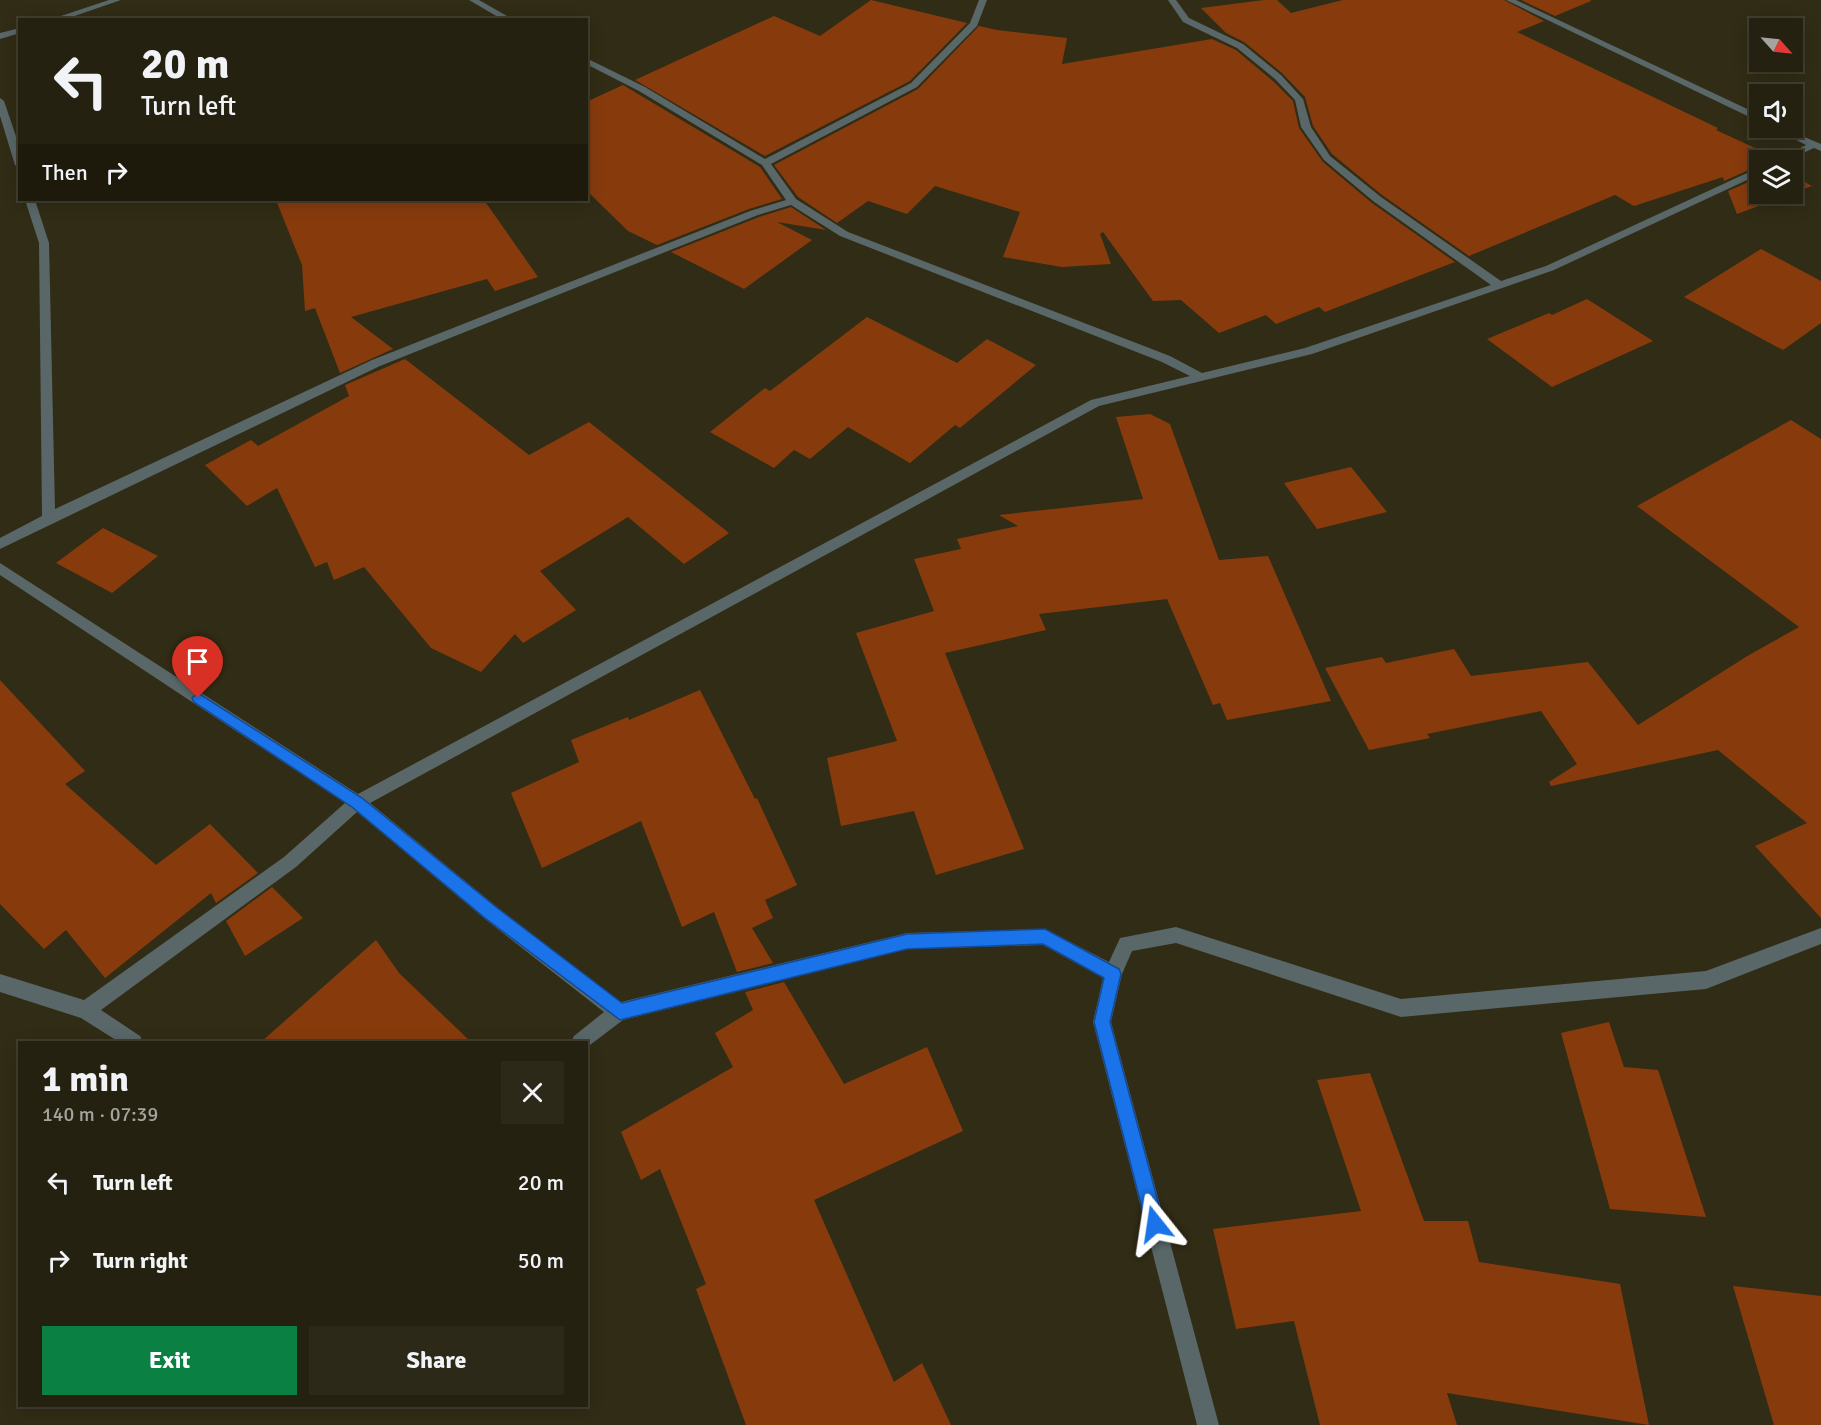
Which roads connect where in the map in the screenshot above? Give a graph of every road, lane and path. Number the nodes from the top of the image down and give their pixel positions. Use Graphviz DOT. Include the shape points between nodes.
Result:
graph roads {
  1 [pos="117,0"];
  2 [pos="473,0"];
  3 [pos="983,0"];
  4 [pos="1172,0"];
  5 [pos="1510,0"];
  6 [pos="59,18"];
  7 [pos="506,18"];
  8 [pos="18,31"];
  9 [pos="0,36"];
  10 [pos="588,61"];
  11 [pos="0,101"];
  12 [pos="1749,114"];
  13 [pos="1800,138"];
  14 [pos="1818,146"];
  15 [pos="1803,152"];
  16 [pos="18,159"];
  17 [pos="765,163"];
  18 [pos="1749,175"];
  19 [pos="30,201"];
  20 [pos="792,201"];
  21 [pos="1499,285"];
  22 [pos="1201,377"];
  23 [pos="50,518"];
  24 [pos="0,544"];
  25 [pos="0,568"];
  26 [pos="357,802"];
  27 [pos="1821,936"];
  28 [pos="1113,974"];
  29 [pos="0,982"];
  30 [pos="86,1010"];
  31 [pos="620,1011"];
  32 [pos="132,1041"];
  33 [pos="581,1041"];
  34 [pos="1208,1425"];
  1 -- 6 [label="street"];
  2 -- 7 [label="street"];
  3 -- 17 [label="street" via="974,24 914,85"];
  4 -- 21 [label="street" via="1186,20 1240,46 1278,76 1299,99 1306,127 1327,158 1377,199"];
  5 -- 12 [label="street"];
  8 -- 9 [label="street"];
  10 -- 17 [label="street"];
  11 -- 16 [label="street"];
  13 -- 14 [label="street"];
  14 -- 15 [label="street"];
  17 -- 20 [label="street"];
  18 -- 21 [label="street" via="1550,268"];
  19 -- 23 [label="street" via="44,243"];
  20 -- 22 [label="street" via="844,234 1166,359"];
  20 -- 23 [label="street" via="376,363"];
  21 -- 22 [label="street" via="1308,351"];
  22 -- 26 [label="street" via="1095,403"];
  23 -- 24 [label="street"];
  25 -- 26 [label="street"];
  26 -- 30 [label="street" via="290,862"];
  26 -- 31 [label="street"];
  27 -- 28 [label="street" via="1706,980 1401,1008 1176,934 1126,944"];
  28 -- 31 [label="street" via="1045,937 907,941"];
  28 -- 34 [label="street" via="1102,1022"];
  29 -- 30 [label="street"];
  30 -- 32 [label="street"];
  31 -- 33 [label="street"];
}
